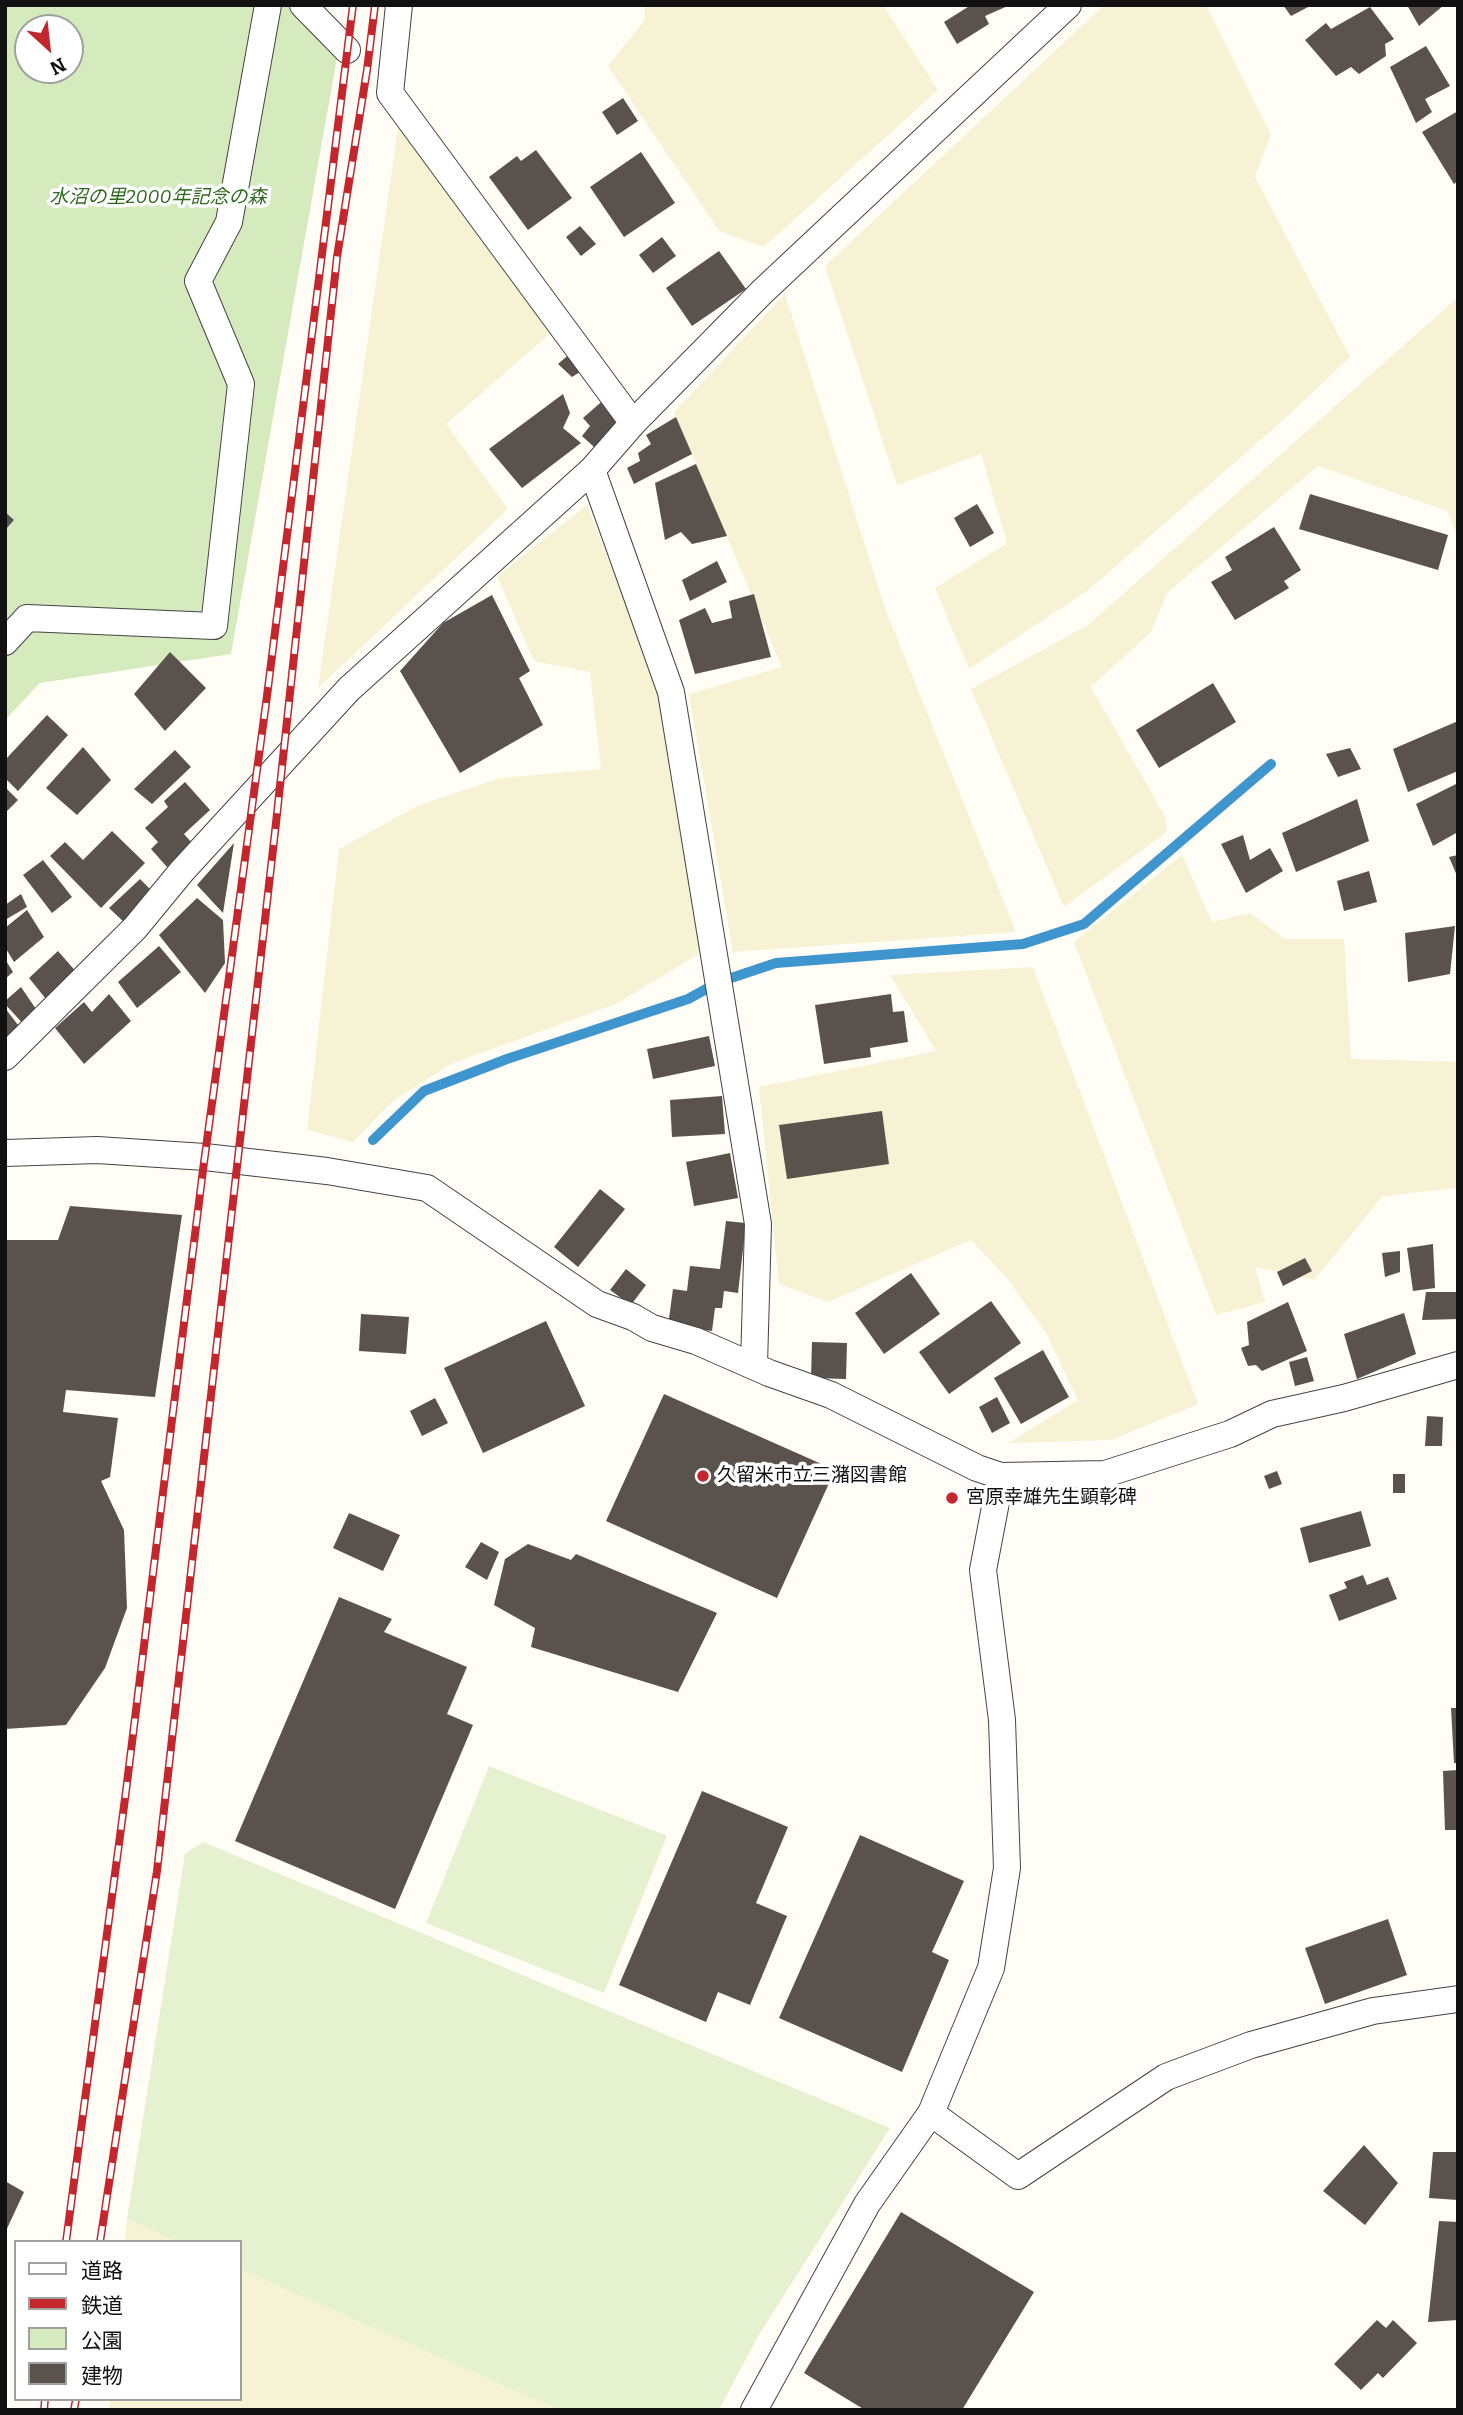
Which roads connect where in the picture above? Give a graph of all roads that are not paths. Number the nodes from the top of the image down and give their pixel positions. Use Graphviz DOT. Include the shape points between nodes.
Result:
graph roads {
  1 [pos="268,5"];
  2 [pos="303,5"];
  3 [pos="399,5"];
  4 [pos="1068,5"];
  5 [pos="347,50"];
  6 [pos="633,424"];
  7 [pos="592,470"];
  8 [pos="5,642"];
  9 [pos="5,1056"];
  10 [pos="5,1153"];
  11 [pos="754,1365"];
  12 [pos="1458,1366"];
  13 [pos="1001,1476"];
  14 [pos="1458,1999"];
  15 [pos="931,2113"];
  16 [pos="760,2408"];
  1 -- 8 [label="street" via="229,222 198,281 241,384 215,626 27,618"];
  2 -- 5 [label="street"];
  3 -- 6 [label="street" via="390,93"];
  4 -- 6 [label="street" via="762,292"];
  6 -- 7 [label="street"];
  7 -- 9 [label="street" via="349,689 135,928"];
  7 -- 11 [label="street" via="671,692 758,1224"];
  10 -- 11 [label="street" via="97,1150 205,1157 426,1188 597,1304"];
  11 -- 13 [label="street" via="831,1395"];
  12 -- 13 [label="street" via="1272,1414 1230,1434 1105,1474"];
  13 -- 15 [label="street" via="983,1570 1002,1720 1007,1868 991,1968"];
  14 -- 15 [label="street" via="1373,2011 1251,2045 1166,2077 1018,2176"];
  15 -- 16 [label="street" via="867,2204"];
}
